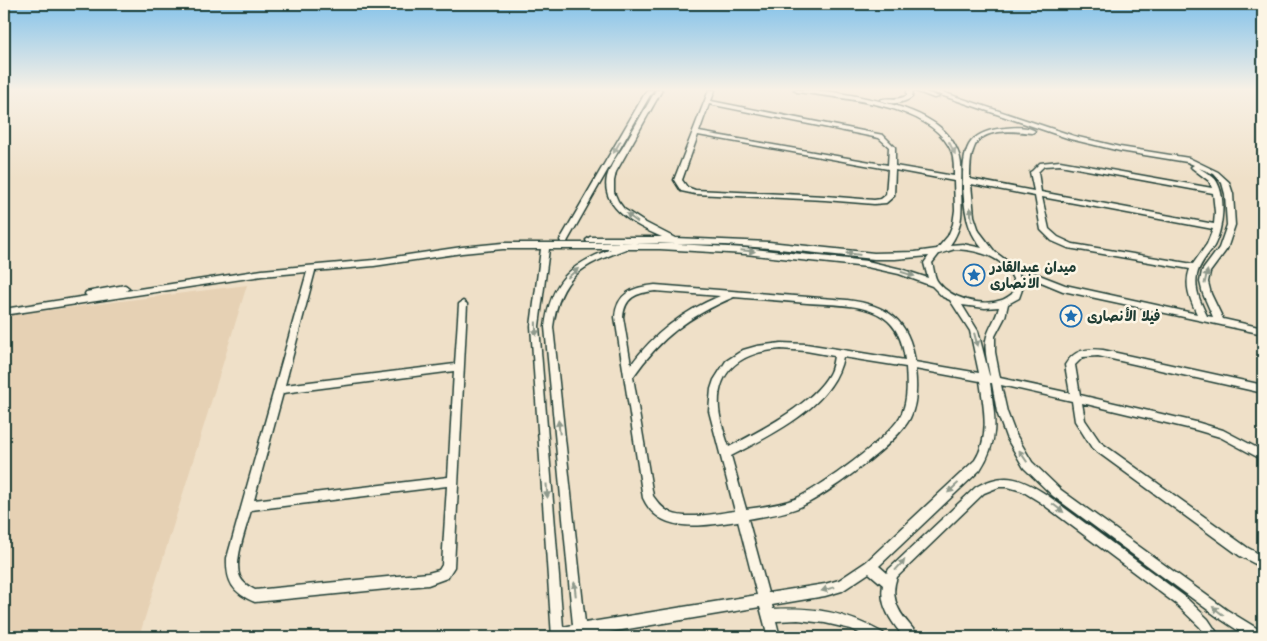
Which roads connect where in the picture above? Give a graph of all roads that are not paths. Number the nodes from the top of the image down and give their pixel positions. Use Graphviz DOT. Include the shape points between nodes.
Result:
graph roads {
  1 [pos="633,120"];
  2 [pos="642,120"];
  3 [pos="700,120"];
  4 [pos="802,120"];
  5 [pos="924,120"];
  6 [pos="1001,120"];
  7 [pos="1018,120"];
  8 [pos="1032,131"];
  9 [pos="695,133"];
  10 [pos="892,168"];
  11 [pos="957,179"];
  12 [pos="968,181"];
  13 [pos="1216,191"];
  14 [pos="1038,194"];
  15 [pos="1218,227"];
  16 [pos="564,240"];
  17 [pos="676,240"];
  18 [pos="545,246"];
  19 [pos="628,246"];
  20 [pos="939,250"];
  21 [pos="994,255"];
  22 [pos="1010,266"];
  23 [pos="1195,267"];
  24 [pos="312,268"];
  25 [pos="936,284"];
  26 [pos="734,294"];
  27 [pos="954,298"];
  28 [pos="464,304"];
  29 [pos="1004,304"];
  30 [pos="4,306"];
  31 [pos="28,306"];
  32 [pos="4,312"];
  33 [pos="1204,319"];
  34 [pos="1220,322"];
  35 [pos="1263,331"];
  36 [pos="839,354"];
  37 [pos="911,364"];
  38 [pos="460,366"];
  39 [pos="628,377"];
  40 [pos="983,377"];
  41 [pos="996,379"];
  42 [pos="1241,384"];
  43 [pos="1263,389"];
  44 [pos="278,390"];
  45 [pos="1263,396"];
  46 [pos="1075,397"];
  47 [pos="725,454"];
  48 [pos="1263,456"];
  49 [pos="1041,479"];
  50 [pos="453,481"];
  51 [pos="1031,489"];
  52 [pos="247,506"];
  53 [pos="741,514"];
  54 [pos="1263,562"];
  55 [pos="870,566"];
  56 [pos="888,582"];
  57 [pos="1191,589"];
  58 [pos="1180,600"];
  59 [pos="764,601"];
  60 [pos="768,615"];
  61 [pos="579,633"];
  62 [pos="558,635"];
  63 [pos="774,637"];
  64 [pos="879,637"];
  65 [pos="912,637"];
  66 [pos="1214,637"];
  67 [pos="1259,637"];
  1 -- 16 [label="street, one-way"];
  17 -- 2 [label="street, one-way" via="630,217 614,199 610,187 613,170"];
  3 -- 9 [label="street"];
  4 -- 10 [label="street" via="877,134 891,144"];
  5 -- 11 [label="street, one-way" via="937,129 956,154"];
  6 -- 8 [label="street"];
  34 -- 7 [label="street, one-way" via="1204,282 1206,271 1223,249 1231,224 1229,194 1225,182 1216,173 1190,160 1064,136"];
  8 -- 12 [label="street" via="1003,130 976,139 967,155"];
  8 -- 13 [label="street" via="1106,152 1190,166 1210,177"];
  9 -- 10 [label="street"];
  9 -- 10 [label="street" via="678,180 681,187 691,192 879,202 890,196"];
  10 -- 11 [label="street"];
  11 -- 20 [label="street" via="957,229 949,243"];
  12 -- 14 [label="street"];
  21 -- 12 [label="street, one-way" via="971,222"];
  13 -- 14 [label="street" via="1050,163 1039,166 1034,172"];
  13 -- 15 [label="street"];
  14 -- 15 [label="street"];
  14 -- 23 [label="street" via="1043,227 1060,242"];
  15 -- 23 [label="street" via="1212,244"];
  16 -- 17 [label="street"];
  16 -- 31 [label="street" via="483,242 376,257 277,266"];
  20 -- 17 [label="street, one-way" via="884,257 756,244"];
  18 -- 19 [label="street"];
  18 -- 24 [label="street" via="476,248 374,263"];
  18 -- 62 [label="street, one-way" via="535,326"];
  19 -- 25 [label="street, one-way" via="716,249 867,264"];
  61 -- 19 [label="street, one-way" via="550,311 558,289 575,270"];
  20 -- 21 [label="street" via="966,247"];
  20 -- 25 [label="street" via="931,257 928,270"];
  21 -- 22 [label="street"];
  22 -- 29 [label="street" via="1019,282 1019,290"];
  22 -- 33 [label="street" via="1063,288"];
  23 -- 33 [label="street" via="1192,286"];
  24 -- 31 [label="street"];
  24 -- 44 [label="street"];
  25 -- 27 [label="street"];
  26 -- 37 [label="street" via="847,303 876,309 898,325 905,335"];
  26 -- 39 [label="street" via="684,317 662,334"];
  26 -- 39 [label="street" via="656,288 643,289 628,296 619,308"];
  27 -- 29 [label="street" via="980,306"];
  27 -- 40 [label="street, one-way" via="974,331"];
  28 -- 38 [label="street"];
  29 -- 41 [label="street" via="990,344"];
  30 -- 31 [label="street"];
  31 -- 32 [label="street"];
  33 -- 34 [label="street"];
  34 -- 35 [label="street"];
  36 -- 37 [label="street"];
  36 -- 47 [label="street" via="831,380 821,391 780,423"];
  36 -- 47 [label="street" via="776,346 749,352 727,365 713,394"];
  37 -- 40 [label="street"];
  37 -- 53 [label="street" via="910,405 898,429 809,498 783,508"];
  38 -- 44 [label="street"];
  38 -- 50 [label="street"];
  39 -- 53 [label="street" via="645,486 655,508 678,520"];
  40 -- 41 [label="street"];
  40 -- 55 [label="street, one-way" via="990,425 985,454"];
  41 -- 46 [label="street"];
  49 -- 41 [label="street, one-way" via="1028,465 1010,434"];
  42 -- 43 [label="street"];
  42 -- 45 [label="street"];
  42 -- 46 [label="street" via="1091,352 1081,353 1073,358 1070,365"];
  44 -- 52 [label="street"];
  46 -- 48 [label="street" via="1222,434"];
  46 -- 54 [label="street" via="1083,429 1096,445 1244,552"];
  47 -- 53 [label="street"];
  49 -- 51 [label="street"];
  49 -- 57 [label="street"];
  50 -- 52 [label="street"];
  50 -- 52 [label="street" via="448,567 443,574 428,579 271,596 249,594 236,585 232,573"];
  56 -- 51 [label="street, one-way" via="900,564 989,484 1002,481"];
  51 -- 58 [label="street, one-way"];
  53 -- 59 [label="street"];
  55 -- 56 [label="street"];
  55 -- 59 [label="street, one-way" via="842,585"];
  56 -- 65 [label="street" via="891,610"];
  57 -- 58 [label="street"];
  67 -- 57 [label="street, one-way"];
  58 -- 66 [label="street"];
  59 -- 60 [label="street"];
  59 -- 61 [label="street"];
  60 -- 63 [label="street"];
  60 -- 64 [label="street" via="827,615"];
  61 -- 62 [label="street"];
}
